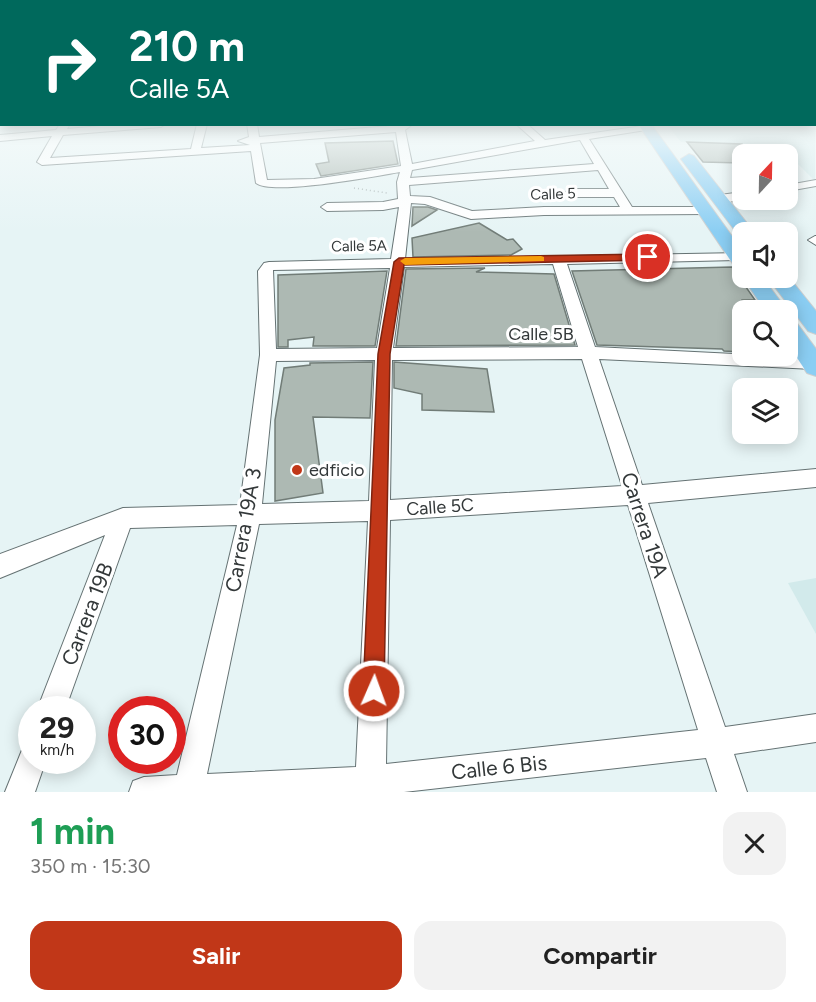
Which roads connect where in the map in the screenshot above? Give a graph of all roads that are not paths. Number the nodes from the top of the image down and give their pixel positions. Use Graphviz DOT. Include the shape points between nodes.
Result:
graph roads {
  1 [pos="44,158"];
  2 [pos="86,158"];
  3 [pos="258,158"];
  4 [pos="405,158"];
  5 [pos="496,158"];
  6 [pos="595,158"];
  7 [pos="672,158"];
  8 [pos="682,158"];
  9 [pos="600,167"];
  10 [pos="816,183"];
  11 [pos="798,186"];
  12 [pos="404,189"];
  13 [pos="570,193"];
  14 [pos="617,193"];
  15 [pos="732,197"];
  16 [pos="720,199"];
  17 [pos="327,207"];
  18 [pos="628,210"];
  19 [pos="705,211"];
  20 [pos="737,222"];
  21 [pos="732,249"];
  22 [pos="558,259"];
  23 [pos="732,260"];
  24 [pos="399,262"];
  25 [pos="269,266"];
  26 [pos="786,288"];
  27 [pos="816,326"];
  28 [pos="798,342"];
  29 [pos="589,353"];
  30 [pos="384,354"];
  31 [pos="268,355"];
  32 [pos="814,365"];
  33 [pos="816,478"];
  34 [pos="635,495"];
  35 [pos="380,510"];
  36 [pos="250,515"];
  37 [pos="123,518"];
  38 [pos="0,566"];
  39 [pos="56,696"];
  40 [pos="816,728"];
  41 [pos="717,742"];
  42 [pos="27,774"];
  43 [pos="370,786"];
  44 [pos="188,791"];
  45 [pos="20,792"];
  46 [pos="144,792"];
  47 [pos="732,792"];
  1 -- 2 [label="street" via="42,162"];
  3 -- 12 [label="street" via="265,184 314,182"];
  4 -- 12 [label="street"];
  5 -- 12 [label="street"];
  6 -- 9 [label="street"];
  7 -- 19 [label="highway"];
  8 -- 16 [label="highway"];
  9 -- 12 [label="street"];
  9 -- 14 [label="street"];
  10 -- 11 [label="street"];
  12 -- 17 [label="street" via="383,206"];
  12 -- 18 [label="street, Calle 5" via="471,215"];
  12 -- 24 [label="street"];
  13 -- 14 [label="street"];
  14 -- 18 [label="street"];
  15 -- 16 [label="street"];
  16 -- 20 [label="highway"];
  18 -- 19 [label="street, Calle 5"];
  19 -- 21 [label="highway"];
  22 -- 23 [label="street, Calle 5A"];
  22 -- 24 [label="street, Calle 5A"];
  22 -- 29 [label="street, Carrera 19A"];
  24 -- 25 [label="street, Calle 5A"];
  24 -- 30 [label="street"];
  25 -- 31 [label="street, Carrera 19A 3" via="265,271"];
  26 -- 27 [label="highway"];
  28 -- 32 [label="highway"];
  29 -- 30 [label="street, Calle 5B"];
  29 -- 32 [label="street, Calle 5B"];
  29 -- 34 [label="street, Carrera 19A"];
  30 -- 31 [label="street, Calle 5B"];
  30 -- 35 [label="street"];
  31 -- 36 [label="street, Carrera 19A 3"];
  33 -- 34 [label="street, Calle 5C"];
  34 -- 35 [label="street, Calle 5C"];
  34 -- 41 [label="street, Carrera 19A"];
  35 -- 36 [label="street, Calle 5C"];
  35 -- 43 [label="street"];
  36 -- 37 [label="street, Calle 5C"];
  36 -- 44 [label="street, Carrera 19A 3"];
  37 -- 38 [label="street, Calle 5C"];
  37 -- 39 [label="street, Carrera 19B"];
  40 -- 41 [label="street, Calle 6 Bis"];
  41 -- 43 [label="street, Calle 6 Bis"];
  41 -- 47 [label="street, Carrera 19A"];
  42 -- 45 [label="street"];
  43 -- 44 [label="street, Calle 6 Bis"];
  44 -- 46 [label="street, Calle 6 Bis"];
}
